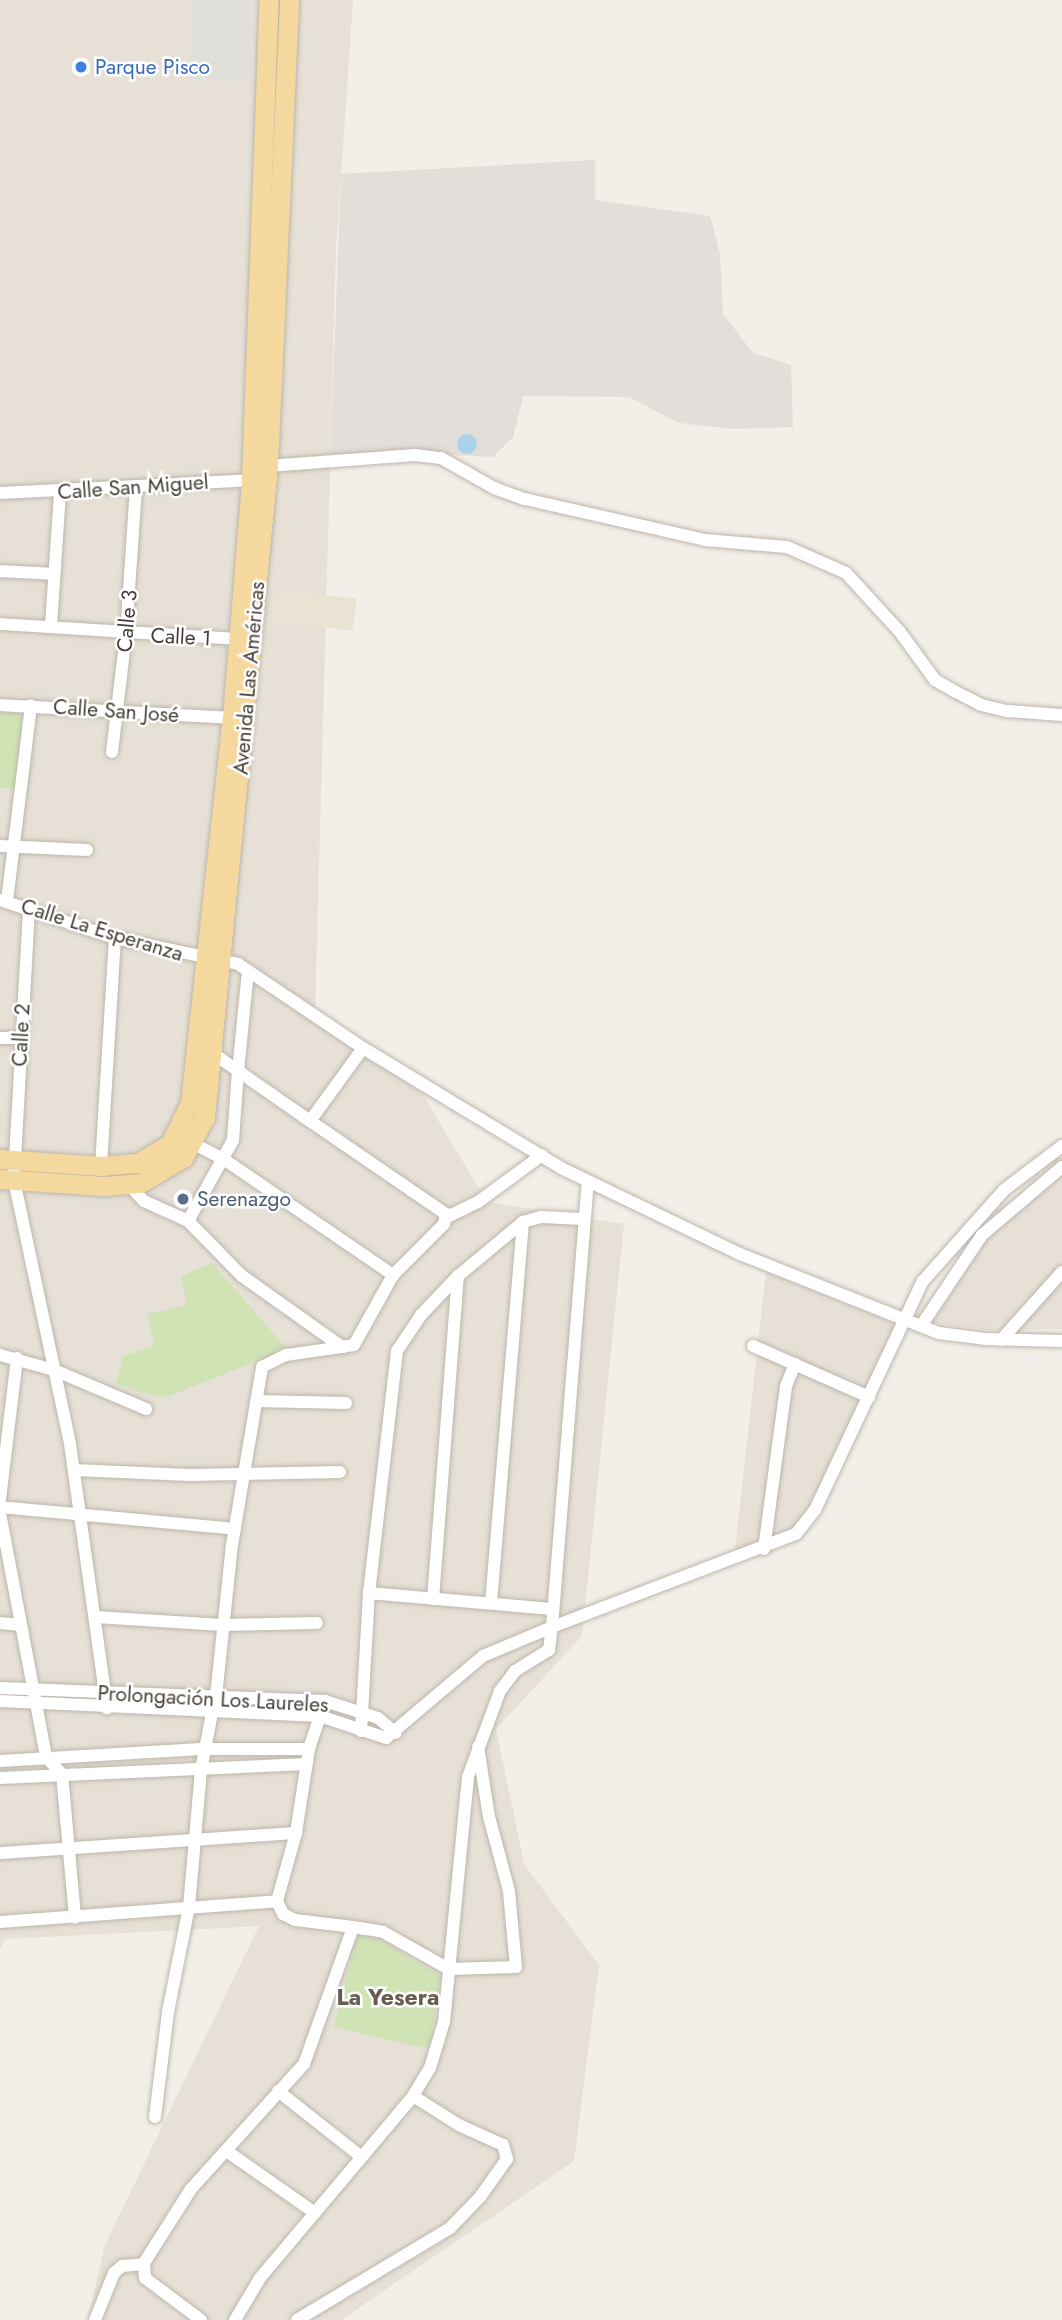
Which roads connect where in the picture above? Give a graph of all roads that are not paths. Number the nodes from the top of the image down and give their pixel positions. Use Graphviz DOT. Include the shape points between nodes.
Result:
graph roads {
  1 [pos="269,0"];
  2 [pos="289,0"];
  3 [pos="262,402"];
  4 [pos="262,475"];
  5 [pos="136,489"];
  6 [pos="0,493"];
  7 [pos="60,493"];
  8 [pos="0,571"];
  9 [pos="54,574"];
  10 [pos="0,624"];
  11 [pos="51,625"];
  12 [pos="126,634"];
  13 [pos="237,639"];
  14 [pos="0,705"];
  15 [pos="31,705"];
  16 [pos="118,712"];
  17 [pos="1062,715"];
  18 [pos="232,718"];
  19 [pos="112,752"];
  20 [pos="0,846"];
  21 [pos="16,847"];
  22 [pos="87,850"];
  23 [pos="4,900"];
  24 [pos="29,909"];
  25 [pos="115,938"];
  26 [pos="212,961"];
  27 [pos="248,970"];
  28 [pos="0,1038"];
  29 [pos="20,1038"];
  30 [pos="363,1048"];
  31 [pos="214,1054"];
  32 [pos="238,1071"];
  33 [pos="310,1121"];
  34 [pos="194,1144"];
  35 [pos="1062,1146"];
  36 [pos="542,1155"];
  37 [pos="225,1160"];
  38 [pos="101,1166"];
  39 [pos="1062,1167"];
  40 [pos="7,1170"];
  41 [pos="588,1182"];
  42 [pos="129,1185"];
  43 [pos="447,1217"];
  44 [pos="582,1219"];
  45 [pos="188,1221"];
  46 [pos="523,1222"];
  47 [pos="1062,1272"];
  48 [pos="393,1275"];
  49 [pos="458,1276"];
  50 [pos="905,1318"];
  51 [pos="921,1326"];
  52 [pos="1001,1340"];
  53 [pos="1062,1341"];
  54 [pos="753,1346"];
  55 [pos="342,1347"];
  56 [pos="0,1354"];
  57 [pos="17,1358"];
  58 [pos="795,1364"];
  59 [pos="54,1370"];
  60 [pos="869,1397"];
  61 [pos="256,1401"];
  62 [pos="346,1402"];
  63 [pos="146,1409"];
  64 [pos="4,1433"];
  65 [pos="74,1470"];
  66 [pos="340,1472"];
  67 [pos="246,1473"];
  68 [pos="0,1499"];
  69 [pos="0,1507"];
  70 [pos="81,1511"];
  71 [pos="0,1513"];
  72 [pos="235,1529"];
  73 [pos="2,1537"];
  74 [pos="764,1549"];
  75 [pos="369,1593"];
  76 [pos="433,1599"];
  77 [pos="491,1604"];
  78 [pos="551,1609"];
  79 [pos="96,1617"];
  80 [pos="0,1623"];
  81 [pos="317,1623"];
  82 [pos="20,1625"];
  83 [pos="222,1625"];
  84 [pos="552,1627"];
  85 [pos="0,1688"];
  86 [pos="34,1697"];
  87 [pos="0,1701"];
  88 [pos="106,1701"];
  89 [pos="325,1701"];
  90 [pos="214,1705"];
  91 [pos="362,1712"];
  92 [pos="320,1716"];
  93 [pos="361,1731"];
  94 [pos="396,1733"];
  95 [pos="478,1740"];
  96 [pos="205,1749"];
  97 [pos="309,1749"];
  98 [pos="46,1758"];
  99 [pos="0,1761"];
  100 [pos="307,1764"];
  101 [pos="201,1770"];
  102 [pos="62,1774"];
  103 [pos="0,1778"];
  104 [pos="296,1833"];
  105 [pos="195,1839"];
  106 [pos="67,1848"];
  107 [pos="0,1853"];
  108 [pos="277,1901"];
  109 [pos="189,1907"];
  110 [pos="75,1917"];
  111 [pos="0,1922"];
  112 [pos="353,1927"];
  113 [pos="449,1969"];
  114 [pos="278,2091"];
  115 [pos="413,2096"];
  116 [pos="155,2117"];
  117 [pos="228,2152"];
  118 [pos="359,2155"];
  119 [pos="315,2213"];
  120 [pos="143,2264"];
  121 [pos="94,2320"];
  122 [pos="201,2320"];
  123 [pos="235,2320"];
  124 [pos="297,2320"];
  1 -- 3 [label="main road, Avenida Las Américas"];
  2 -- 3 [label="main road, Avenida Las Américas"];
  3 -- 4 [label="main road, Avenida Las Américas"];
  4 -- 5 [label="street, Calle San Miguel"];
  4 -- 13 [label="main road, Avenida Las Américas"];
  4 -- 17 [label="street, Calle San Miguel" via="415,455 441,458 494,488 525,499 705,540 787,547 846,573 935,680 981,705"];
  4 -- 26 [label="main road, Avenida Las Américas"];
  5 -- 7 [label="street, Calle San Miguel"];
  5 -- 12 [label="street, Calle 3"];
  6 -- 7 [label="street, Calle San Miguel"];
  7 -- 9 [label="street"];
  8 -- 9 [label="street"];
  9 -- 11 [label="street"];
  10 -- 11 [label="street, Calle 1"];
  11 -- 12 [label="street, Calle 1"];
  12 -- 13 [label="street, Calle 1"];
  12 -- 16 [label="street, Calle 3"];
  13 -- 18 [label="main road, Avenida Las Américas"];
  14 -- 15 [label="street, Calle San José"];
  15 -- 16 [label="street, Calle San José"];
  15 -- 21 [label="street"];
  16 -- 18 [label="street, Calle San José"];
  16 -- 19 [label="street, Calle 3"];
  18 -- 26 [label="main road, Avenida Las Américas"];
  20 -- 21 [label="street"];
  21 -- 22 [label="street"];
  21 -- 23 [label="street"];
  23 -- 24 [label="street, Calle La Esperanza"];
  24 -- 25 [label="street, Calle La Esperanza"];
  24 -- 29 [label="street, Calle 2"];
  25 -- 26 [label="street, Calle La Esperanza"];
  25 -- 38 [label="street"];
  26 -- 27 [label="street, Calle La Esperanza" via="235,962"];
  26 -- 31 [label="main road, Avenida Las Américas"];
  26 -- 38 [label="main road, Avenida Las Américas" via="183,1125 170,1144 150,1158"];
  27 -- 30 [label="street, Calle La Esperanza"];
  27 -- 32 [label="street"];
  28 -- 29 [label="street"];
  29 -- 40 [label="street, Calle 2"];
  30 -- 33 [label="street"];
  30 -- 36 [label="street, Calle La Esperanza"];
  31 -- 32 [label="street"];
  31 -- 34 [label="main road, Avenida Las Américas" via="210,1097"];
  32 -- 33 [label="street"];
  32 -- 37 [label="street" via="233,1140"];
  33 -- 43 [label="street"];
  34 -- 37 [label="street"];
  34 -- 42 [label="main road, Avenida Las Américas" via="162,1174"];
  35 -- 50 [label="street" via="1022,1174 953,1242 923,1281"];
  36 -- 41 [label="street, Calle La Esperanza"];
  36 -- 43 [label="street" via="478,1202"];
  37 -- 45 [label="street"];
  37 -- 48 [label="street"];
  38 -- 40 [label="main road, Avenida Las Américas"];
  39 -- 51 [label="street" via="982,1235"];
  40 -- 42 [label="main road, Avenida Las Américas"];
  40 -- 59 [label="street, Calle 2"];
  41 -- 44 [label="street"];
  41 -- 50 [label="street, Calle La Esperanza" via="740,1254"];
  42 -- 45 [label="street" via="144,1201"];
  43 -- 48 [label="street"];
  44 -- 46 [label="street" via="541,1217"];
  44 -- 78 [label="street"];
  45 -- 55 [label="street" via="242,1276"];
  46 -- 49 [label="street"];
  46 -- 77 [label="street"];
  47 -- 52 [label="street"];
  48 -- 55 [label="street" via="358,1340"];
  49 -- 75 [label="street" via="421,1315 397,1351"];
  49 -- 76 [label="street"];
  50 -- 51 [label="street, Calle La Esperanza"];
  50 -- 60 [label="street"];
  51 -- 52 [label="street, Calle La Esperanza" via="951,1336"];
  52 -- 53 [label="street, Calle La Esperanza"];
  54 -- 58 [label="street"];
  55 -- 61 [label="street" via="272,1359 262,1367"];
  56 -- 57 [label="street"];
  57 -- 59 [label="street"];
  57 -- 64 [label="street"];
  58 -- 60 [label="street"];
  58 -- 74 [label="street" via="786,1386"];
  59 -- 63 [label="street"];
  59 -- 65 [label="street, Calle 2"];
  60 -- 74 [label="street" via="806,1524 782,1543"];
  61 -- 62 [label="street"];
  61 -- 67 [label="street"];
  64 -- 68 [label="street"];
  65 -- 67 [label="street"];
  65 -- 70 [label="street, Calle 2"];
  66 -- 67 [label="street"];
  67 -- 72 [label="street"];
  69 -- 70 [label="street"];
  70 -- 72 [label="street"];
  70 -- 79 [label="street, Calle 2"];
  71 -- 73 [label="street"];
  72 -- 83 [label="street"];
  73 -- 82 [label="street"];
  74 -- 84 [label="street"];
  75 -- 76 [label="street"];
  75 -- 91 [label="street"];
  76 -- 77 [label="street"];
  77 -- 78 [label="street"];
  78 -- 84 [label="street"];
  79 -- 83 [label="street"];
  79 -- 88 [label="street, Calle 2"];
  80 -- 82 [label="street"];
  81 -- 83 [label="street"];
  82 -- 86 [label="street"];
  83 -- 90 [label="street"];
  84 -- 94 [label="street" via="484,1656"];
  84 -- 95 [label="street" via="549,1650 515,1671 500,1691"];
  85 -- 86 [label="street, Prolongación Los Laureles"];
  86 -- 87 [label="street, Prolongación Los Laureles"];
  86 -- 88 [label="street, Prolongación Los Laureles"];
  86 -- 98 [label="street"];
  88 -- 90 [label="street, Prolongación Los Laureles"];
  89 -- 90 [label="street, Prolongación Los Laureles"];
  89 -- 91 [label="street, Prolongación Los Laureles"];
  89 -- 92 [label="street"];
  90 -- 92 [label="street, Prolongación Los Laureles"];
  90 -- 96 [label="street"];
  91 -- 93 [label="street"];
  91 -- 94 [label="street, Prolongación Los Laureles"];
  92 -- 93 [label="street, Prolongación Los Laureles"];
  92 -- 97 [label="street"];
  93 -- 94 [label="street, Prolongación Los Laureles" via="382,1738"];
  95 -- 113 [label="street" via="463,1805"];
  95 -- 113 [label="street" via="481,1775 509,1891 518,1964"];
  96 -- 97 [label="street"];
  96 -- 98 [label="street"];
  96 -- 101 [label="street"];
  97 -- 100 [label="street"];
  98 -- 99 [label="street"];
  98 -- 102 [label="street"];
  100 -- 101 [label="street"];
  100 -- 104 [label="street"];
  101 -- 102 [label="street"];
  101 -- 105 [label="street"];
  102 -- 103 [label="street"];
  102 -- 106 [label="street"];
  104 -- 105 [label="street"];
  104 -- 108 [label="street"];
  105 -- 106 [label="street"];
  105 -- 109 [label="street"];
  106 -- 107 [label="street"];
  106 -- 110 [label="street"];
  108 -- 109 [label="street"];
  108 -- 112 [label="street" via="283,1914 295,1920"];
  109 -- 110 [label="street"];
  109 -- 116 [label="street" via="168,2012"];
  110 -- 111 [label="street"];
  112 -- 113 [label="street" via="383,1931"];
  112 -- 114 [label="street" via="304,2064"];
  113 -- 115 [label="street" via="439,2045"];
  114 -- 117 [label="street"];
  114 -- 118 [label="street"];
  115 -- 118 [label="street"];
  115 -- 124 [label="street" via="503,2145 508,2159 450,2228"];
  117 -- 119 [label="street"];
  117 -- 120 [label="street" via="191,2189"];
  118 -- 119 [label="street"];
  119 -- 123 [label="street" via="260,2278"];
  120 -- 121 [label="street" via="122,2266 114,2273"];
  120 -- 122 [label="street" via="145,2278"];
}
